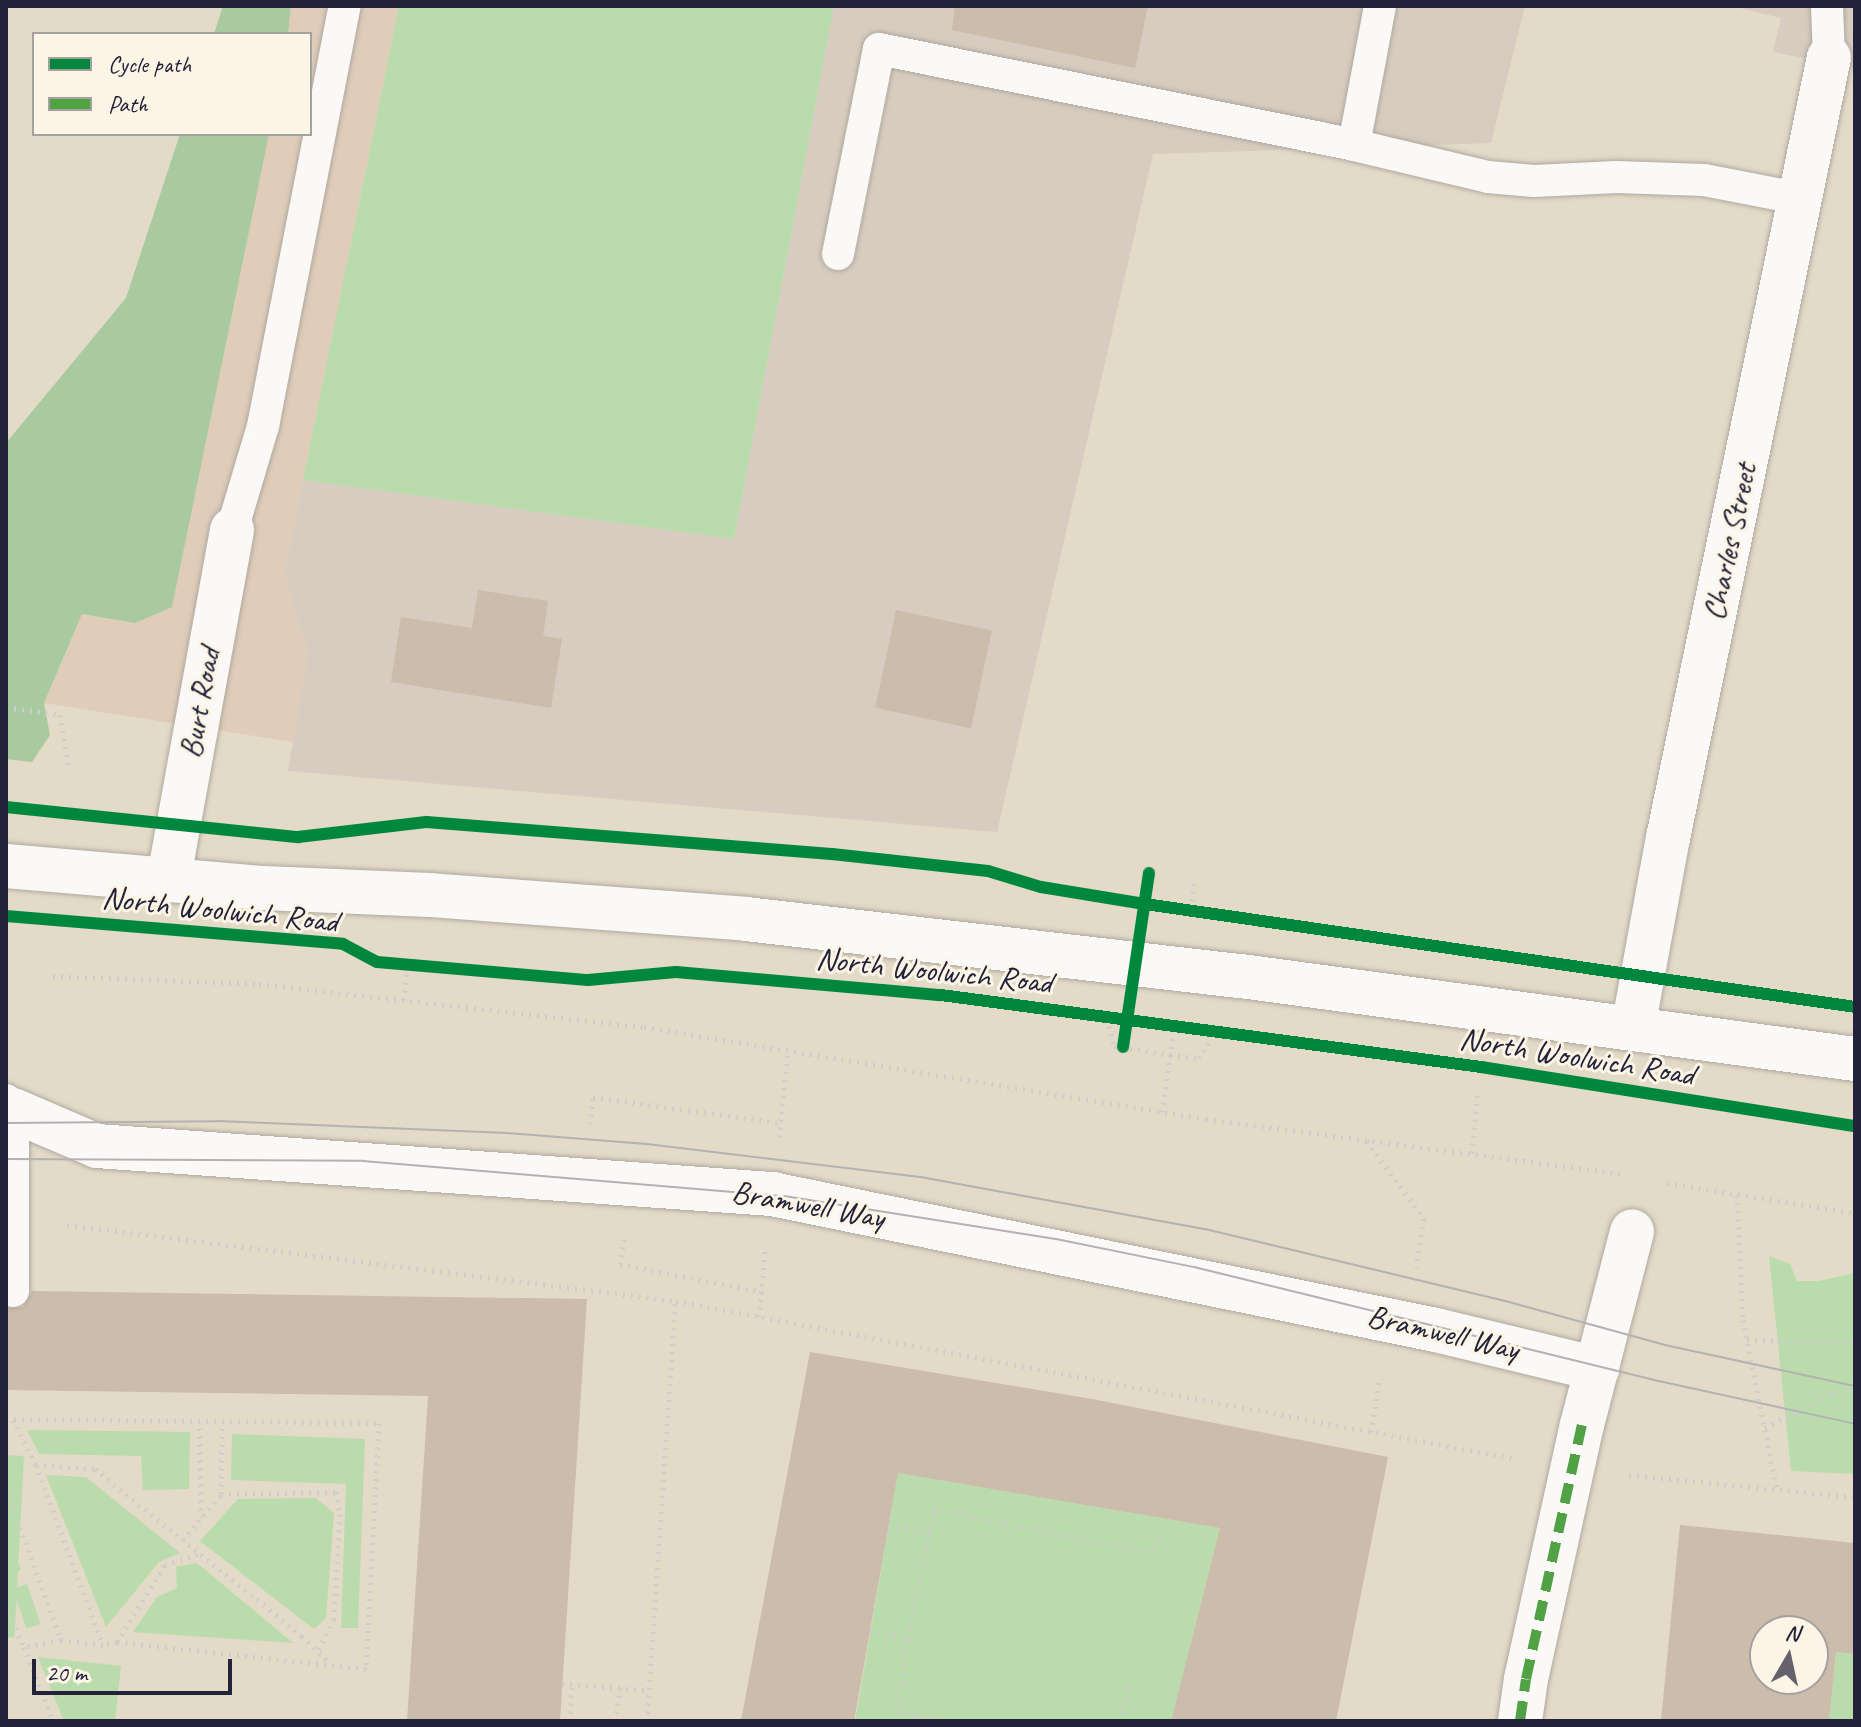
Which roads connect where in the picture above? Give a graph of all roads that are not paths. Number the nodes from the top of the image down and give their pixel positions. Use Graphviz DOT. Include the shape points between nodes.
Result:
graph roads {
  1 [pos="345,6"];
  2 [pos="1380,6"];
  3 [pos="1827,6"];
  4 [pos="1829,57"];
  5 [pos="1354,145"];
  6 [pos="1802,199"];
  7 [pos="838,254"];
  8 [pos="232,530"];
  9 [pos="6,866"];
  10 [pos="169,877"];
  11 [pos="1633,1028"];
  12 [pos="1855,1059"];
  13 [pos="9,1105"];
  14 [pos="1632,1231"];
  15 [pos="13,1291"];
  16 [pos="1597,1369"];
  17 [pos="1520,1721"];
  1 -- 8 [label="lane" via="263,426"];
  2 -- 5 [label="lane"];
  3 -- 4 [label="lane"];
  4 -- 6 [label="street, Charles Street"];
  5 -- 6 [label="lane" via="1488,177 1704,180"];
  5 -- 7 [label="lane" via="879,49"];
  6 -- 11 [label="street, Charles Street"];
  8 -- 10 [label="street, Burt Road"];
  9 -- 10 [label="street, North Woolwich Road"];
  10 -- 11 [label="street, North Woolwich Road" via="746,919"];
  11 -- 12 [label="street, North Woolwich Road"];
  13 -- 15 [label="lane"];
  13 -- 16 [label="street, Bramwell Way" via="97,1146 772,1194 1405,1324"];
  14 -- 16 [label="street"];
  16 -- 17 [label="street" via="1571,1469"];
}
